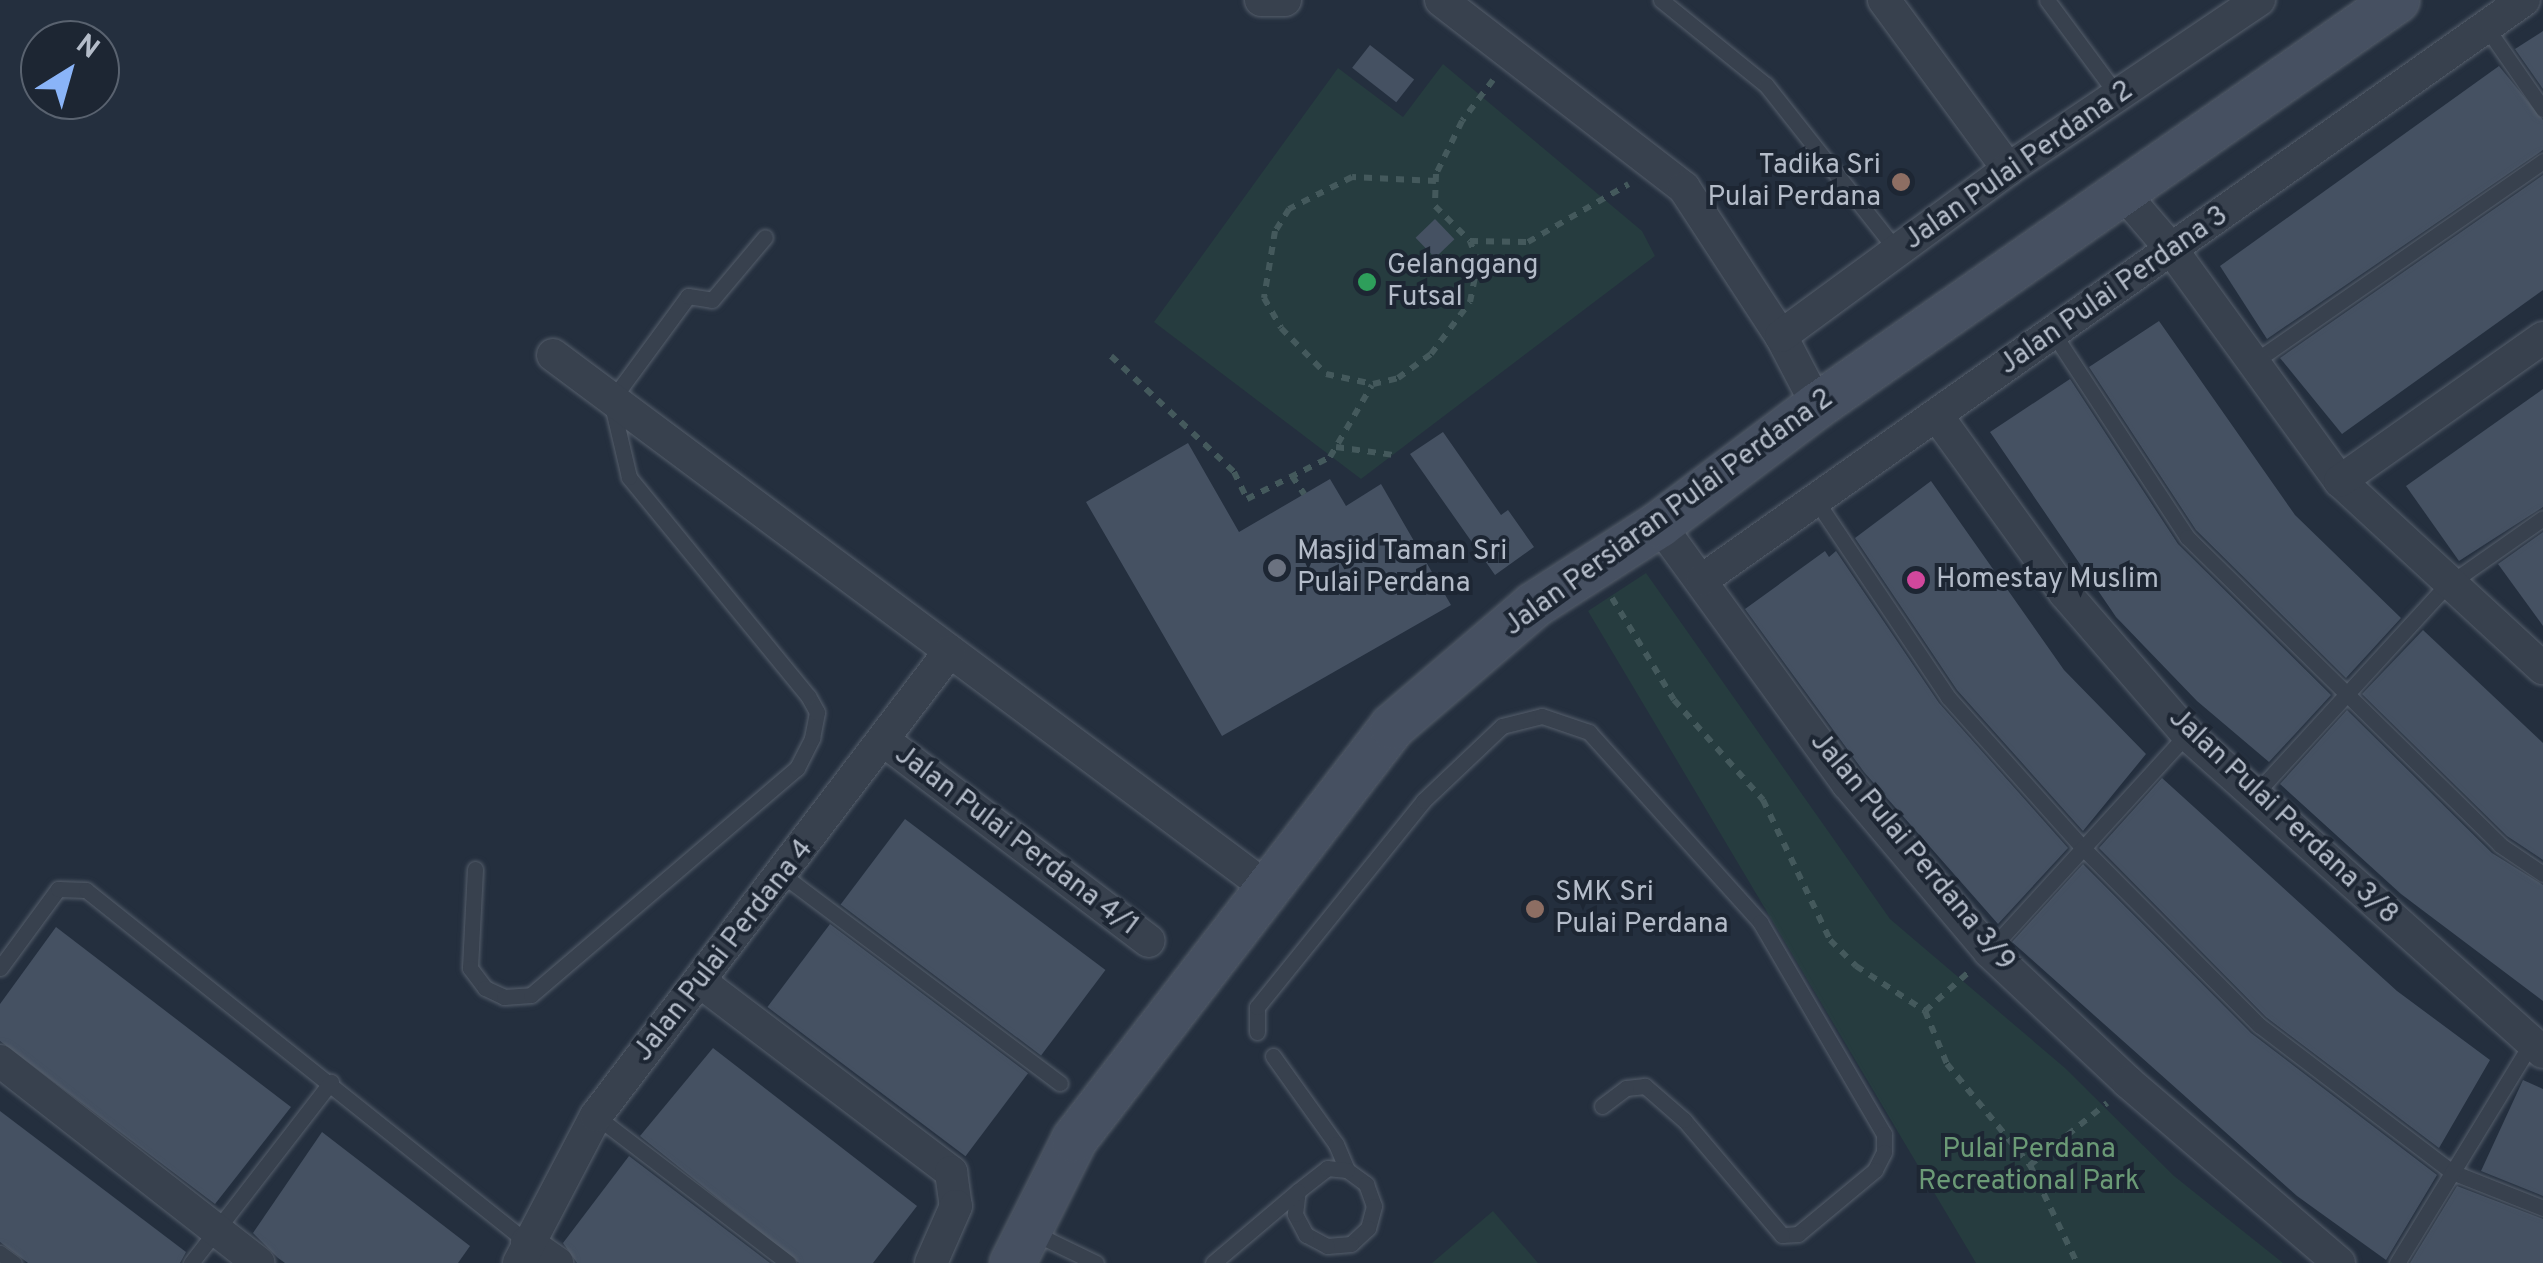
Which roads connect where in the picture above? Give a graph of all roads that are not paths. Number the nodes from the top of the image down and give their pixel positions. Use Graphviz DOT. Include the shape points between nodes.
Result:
graph roads {
  1 [pos="1261,0"];
  2 [pos="1285,0"];
  3 [pos="1441,0"];
  4 [pos="1660,0"];
  5 [pos="1884,0"];
  6 [pos="2048,0"];
  7 [pos="2259,0"];
  8 [pos="2396,0"];
  9 [pos="2524,0"];
  10 [pos="2222,11"];
  11 [pos="2486,27"];
  12 [pos="2118,96"];
  13 [pos="2543,109"];
  14 [pos="2543,162"];
  15 [pos="2008,169"];
  16 [pos="2124,194"];
  17 [pos="765,236"];
  18 [pos="2172,250"];
  19 [pos="1897,251"];
  20 [pos="2054,333"];
  21 [pos="1781,336"];
  22 [pos="2543,338"];
  23 [pos="552,355"];
  24 [pos="2250,364"];
  25 [pos="611,401"];
  26 [pos="1817,405"];
  27 [pos="1938,417"];
  28 [pos="2340,481"];
  29 [pos="1813,496"];
  30 [pos="2543,518"];
  31 [pos="1659,524"];
  32 [pos="1702,580"];
  33 [pos="2446,586"];
  34 [pos="950,651"];
  35 [pos="2543,668"];
  36 [pos="2344,695"];
  37 [pos="2188,734"];
  38 [pos="884,740"];
  39 [pos="2257,792"];
  40 [pos="2083,848"];
  41 [pos="475,869"];
  42 [pos="2543,874"];
  43 [pos="784,876"];
  44 [pos="1266,886"];
  45 [pos="1149,942"];
  46 [pos="1988,951"];
  47 [pos="0,968"];
  48 [pos="702,983"];
  49 [pos="1258,1032"];
  50 [pos="2536,1049"];
  51 [pos="1272,1056"];
  52 [pos="0,1061"];
  53 [pos="330,1082"];
  54 [pos="1060,1083"];
  55 [pos="1602,1106"];
  56 [pos="596,1116"];
  57 [pos="1347,1170"];
  58 [pos="2452,1172"];
  59 [pos="1298,1191"];
  60 [pos="2543,1208"];
  61 [pos="216,1230"];
  62 [pos="1018,1245"];
  63 [pos="523,1252"];
  64 [pos="0,1253"];
  65 [pos="933,1256"];
  66 [pos="14,1263"];
  67 [pos="191,1263"];
  68 [pos="259,1263"];
  69 [pos="557,1263"];
  70 [pos="788,1263"];
  71 [pos="1096,1263"];
  72 [pos="1213,1263"];
  73 [pos="2339,1263"];
  74 [pos="2397,1263"];
  1 -- 2 [label="street"];
  3 -- 21 [label="street" via="1684,188"];
  4 -- 19 [label="lane" via="1766,85"];
  5 -- 15 [label="street"];
  6 -- 12 [label="lane"];
  7 -- 10 [label="street, Jalan Pulai Perdana 2"];
  8 -- 16 [label="street, Jalan Persiaran Pulai Perdana 2"];
  9 -- 11 [label="street, Jalan Pulai Perdana 3"];
  10 -- 12 [label="street, Jalan Pulai Perdana 2"];
  11 -- 13 [label="lane"];
  11 -- 18 [label="street, Jalan Pulai Perdana 3"];
  12 -- 15 [label="street, Jalan Pulai Perdana 2"];
  14 -- 24 [label="lane"];
  15 -- 19 [label="street, Jalan Pulai Perdana 2"];
  16 -- 18 [label="street"];
  16 -- 26 [label="street, Jalan Persiaran Pulai Perdana 2"];
  17 -- 25 [label="lane" via="712,300 688,296"];
  18 -- 20 [label="street, Jalan Pulai Perdana 3"];
  18 -- 24 [label="street"];
  19 -- 21 [label="street, Jalan Pulai Perdana 2"];
  20 -- 27 [label="street, Jalan Pulai Perdana 3"];
  20 -- 36 [label="lane" via="2187,537"];
  21 -- 26 [label="street"];
  22 -- 28 [label="street"];
  23 -- 25 [label="street"];
  24 -- 28 [label="street"];
  25 -- 34 [label="street"];
  25 -- 41 [label="lane" via="629,477 808,696 817,712 812,738 797,768 531,996 504,997 485,988 470,968"];
  26 -- 31 [label="street, Jalan Persiaran Pulai Perdana 2"];
  27 -- 29 [label="street, Jalan Pulai Perdana 3"];
  27 -- 37 [label="street, Jalan Pulai Perdana 3/8" via="2065,592"];
  28 -- 33 [label="street"];
  29 -- 32 [label="street, Jalan Pulai Perdana 3"];
  29 -- 40 [label="lane" via="1948,697"];
  30 -- 33 [label="lane"];
  31 -- 32 [label="street, Jalan Pulai Perdana 3/9"];
  31 -- 44 [label="street, Jalan Persiaran Pulai Perdana 2" via="1534,605 1392,726"];
  32 -- 46 [label="street, Jalan Pulai Perdana 3/9" via="1848,784"];
  33 -- 35 [label="street"];
  33 -- 36 [label="lane"];
  34 -- 38 [label="street, Jalan Pulai Perdana 4"];
  34 -- 44 [label="street"];
  36 -- 39 [label="lane"];
  36 -- 42 [label="lane" via="2500,845"];
  37 -- 39 [label="street, Jalan Pulai Perdana 3/8"];
  37 -- 40 [label="lane"];
  38 -- 43 [label="street, Jalan Pulai Perdana 4"];
  38 -- 45 [label="street, Jalan Pulai Perdana 4/1"];
  39 -- 50 [label="street, Jalan Pulai Perdana 3/8"];
  40 -- 46 [label="lane"];
  40 -- 58 [label="lane" via="2260,1025"];
  43 -- 48 [label="street, Jalan Pulai Perdana 4"];
  43 -- 54 [label="lane"];
  44 -- 62 [label="street, Jalan Persiaran Pulai Perdana 2" via="1074,1139"];
  46 -- 73 [label="street, Jalan Pulai Perdana 3/9"];
  47 -- 53 [label="lane" via="52,896 77,886"];
  48 -- 56 [label="street, Jalan Pulai Perdana 4"];
  48 -- 65 [label="street" via="951,1172 956,1206"];
  49 -- 55 [label="lane" via="1257,1007 1423,801 1502,726 1542,716 1589,732 1760,922 1884,1134 1884,1152 1875,1170 1798,1234 1782,1235 1684,1120 1645,1086 1626,1088"];
  50 -- 58 [label="lane"];
  51 -- 57 [label="lane" via="1336,1144"];
  52 -- 61 [label="street"];
  53 -- 61 [label="lane"];
  53 -- 63 [label="lane"];
  56 -- 63 [label="street, Jalan Pulai Perdana 4"];
  56 -- 70 [label="lane"];
  57 -- 59 [label="lane" via="1328,1168"];
  57 -- 59 [label="lane" via="1366,1184 1374,1206 1368,1228 1351,1244 1327,1246 1306,1235 1295,1214"];
  58 -- 60 [label="lane"];
  58 -- 74 [label="lane"];
  59 -- 72 [label="lane"];
  61 -- 67 [label="lane"];
  61 -- 68 [label="street"];
  62 -- 71 [label="lane"];
  63 -- 69 [label="street"];
  64 -- 66 [label="lane"];
}
